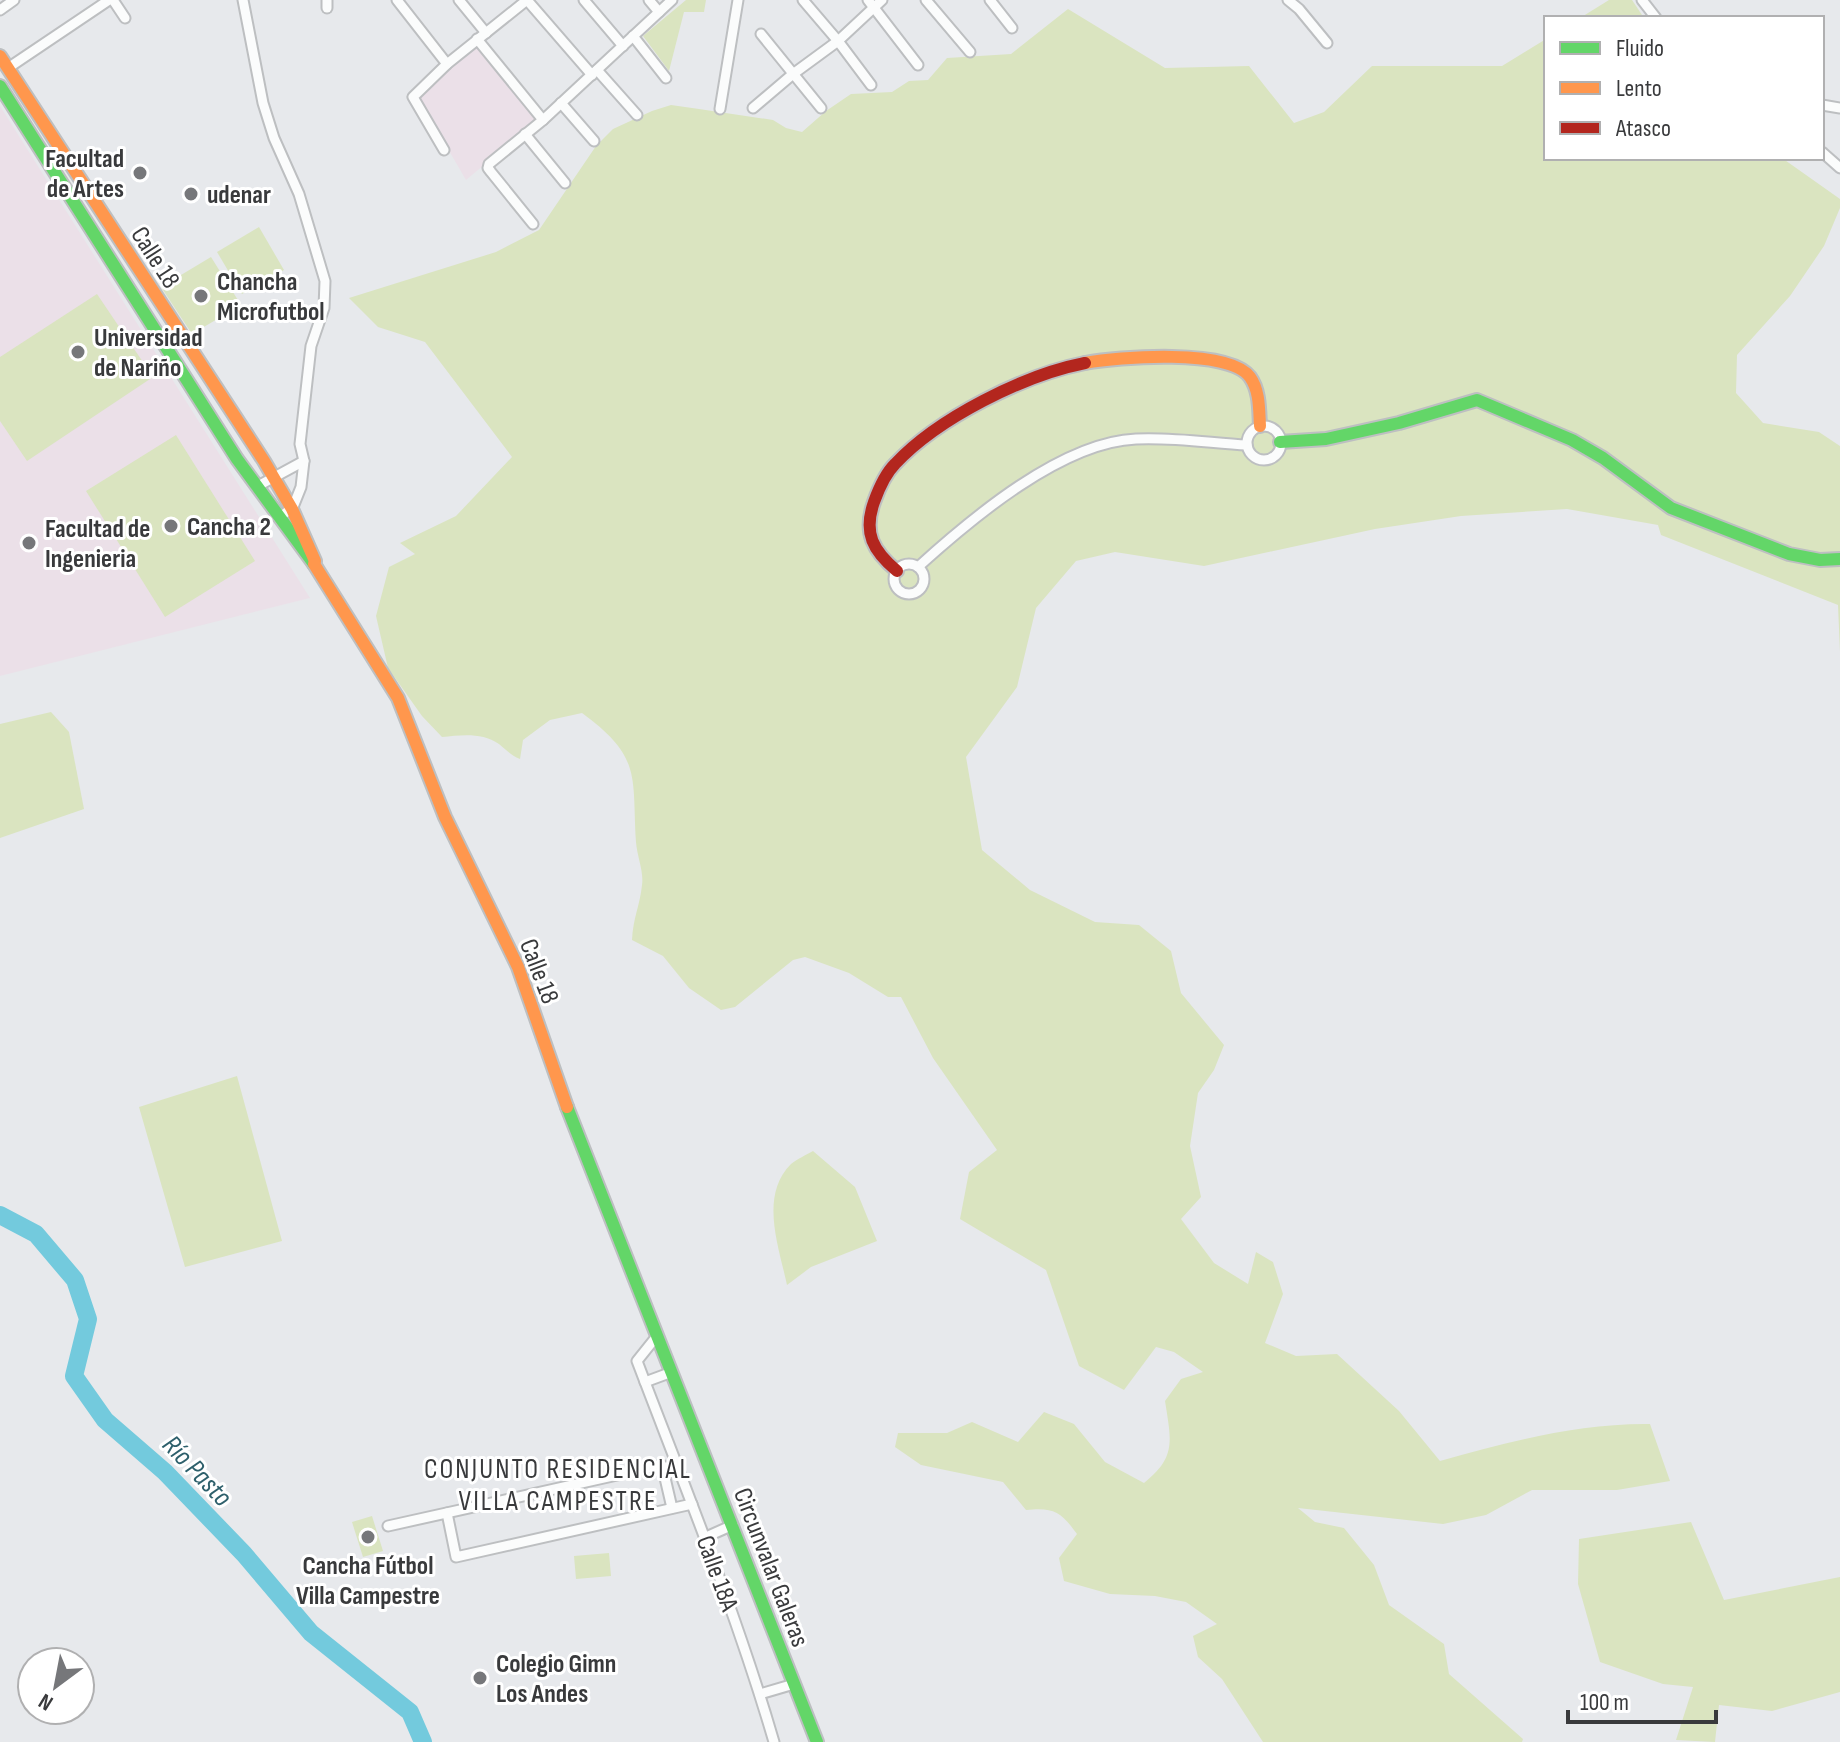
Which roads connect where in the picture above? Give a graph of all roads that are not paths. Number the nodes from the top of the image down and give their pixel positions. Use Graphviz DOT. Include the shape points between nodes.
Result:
graph roads {
  1 [pos="14,0"];
  2 [pos="111,0"];
  3 [pos="243,0"];
  4 [pos="397,0"];
  5 [pos="459,0"];
  6 [pos="527,0"];
  7 [pos="584,0"];
  8 [pos="649,0"];
  9 [pos="672,0"];
  10 [pos="738,0"];
  11 [pos="803,0"];
  12 [pos="882,0"];
  13 [pos="926,0"];
  14 [pos="990,0"];
  15 [pos="1288,0"];
  16 [pos="871,4"];
  17 [pos="0,10"];
  18 [pos="659,12"];
  19 [pos="125,18"];
  20 [pos="1012,28"];
  21 [pos="761,34"];
  22 [pos="481,36"];
  23 [pos="633,36"];
  24 [pos="838,41"];
  25 [pos="1327,43"];
  26 [pos="623,46"];
  27 [pos="970,52"];
  28 [pos="0,56"];
  29 [pos="447,64"];
  30 [pos="918,65"];
  31 [pos="8,68"];
  32 [pos="594,72"];
  33 [pos="793,74"];
  34 [pos="666,78"];
  35 [pos="871,85"];
  36 [pos="0,86"];
  37 [pos="561,103"];
  38 [pos="753,108"];
  39 [pos="821,108"];
  40 [pos="720,109"];
  41 [pos="637,115"];
  42 [pos="543,120"];
  43 [pos="525,134"];
  44 [pos="594,141"];
  45 [pos="444,150"];
  46 [pos="1824,154"];
  47 [pos="1840,168"];
  48 [pos="565,183"];
  49 [pos="533,224"];
  50 [pos="1260,426"];
  51 [pos="1280,442"];
  52 [pos="1247,445"];
  53 [pos="304,461"];
  54 [pos="276,478"];
  55 [pos="256,487"];
  56 [pos="293,507"];
  57 [pos="279,518"];
  58 [pos="1840,559"];
  59 [pos="918,567"];
  60 [pos="317,568"];
  61 [pos="897,571"];
  62 [pos="657,1336"];
  63 [pos="672,1372"];
  64 [pos="645,1382"];
  65 [pos="687,1407"];
  66 [pos="692,1504"];
  67 [pos="672,1508"];
  68 [pos="447,1513"];
  69 [pos="733,1525"];
  70 [pos="388,1526"];
  71 [pos="706,1537"];
  72 [pos="794,1684"];
  73 [pos="760,1694"];
  74 [pos="774,1742"];
  75 [pos="817,1742"];
  1 -- 17 [label="street"];
  2 -- 19 [label="street"];
  2 -- 31 [label="street"];
  3 -- 53 [label="street" via="263,103 299,194 325,281 324,308 311,346 300,444"];
  4 -- 29 [label="street"];
  5 -- 22 [label="street"];
  6 -- 22 [label="street"];
  6 -- 32 [label="street"];
  7 -- 26 [label="street"];
  8 -- 18 [label="street"];
  9 -- 18 [label="street"];
  10 -- 40 [label="street"];
  11 -- 24 [label="street"];
  12 -- 16 [label="street"];
  13 -- 27 [label="street"];
  14 -- 20 [label="street"];
  15 -- 25 [label="street"];
  16 -- 24 [label="street"];
  16 -- 30 [label="street"];
  18 -- 23 [label="street"];
  21 -- 33 [label="street"];
  22 -- 29 [label="street"];
  22 -- 42 [label="street"];
  23 -- 26 [label="street"];
  23 -- 34 [label="street"];
  24 -- 33 [label="street"];
  24 -- 35 [label="street"];
  26 -- 32 [label="street"];
  28 -- 31 [label="main road, Calle 18"];
  29 -- 45 [label="street" via="413,97"];
  31 -- 54 [label="main road, Calle 18"];
  32 -- 37 [label="street"];
  32 -- 41 [label="street"];
  33 -- 38 [label="street"];
  33 -- 39 [label="street"];
  36 -- 55 [label="main road, Calle 18"];
  37 -- 42 [label="street"];
  37 -- 44 [label="street"];
  42 -- 43 [label="street"];
  43 -- 48 [label="street"];
  43 -- 49 [label="street" via="488,168"];
  46 -- 47 [label="street"];
  50 -- 51 [label="street" via="1276,432"];
  50 -- 52 [label="street" via="1250,433"];
  50 -- 61 [label="main road" via="1256,386 1246,371 1217,360 1128,358 1044,374 964,410 893,466 869,516 868,539"];
  51 -- 52 [label="street" via="1275,456 1265,460 1251,455"];
  51 -- 58 [label="main road" via="1326,439 1477,400 1572,440 1671,508 1789,554"];
  52 -- 59 [label="street" via="1136,438 1091,446 996,504"];
  53 -- 54 [label="street"];
  53 -- 56 [label="street"];
  54 -- 55 [label="street"];
  54 -- 56 [label="main road, Calle 18"];
  55 -- 57 [label="main road, Calle 18"];
  56 -- 57 [label="street"];
  56 -- 60 [label="main road, Calle 18"];
  57 -- 60 [label="main road, Calle 18"];
  59 -- 61 [label="street" via="909,564"];
  59 -- 61 [label="street" via="923,585 912,594 896,585"];
  60 -- 62 [label="main road, Calle 18" via="398,698 445,817 518,967"];
  62 -- 63 [label="main road, Calle 18"];
  62 -- 64 [label="street, Calle 18A" via="637,1361"];
  63 -- 64 [label="street"];
  63 -- 65 [label="main road, Calle 18"];
  64 -- 66 [label="street, Calle 18A"];
  65 -- 69 [label="main road, Circunvalar Galeras"];
  66 -- 67 [label="street"];
  66 -- 71 [label="street, Calle 18A"];
  67 -- 68 [label="street" via="662,1465"];
  67 -- 68 [label="street" via="456,1557"];
  68 -- 70 [label="street"];
  69 -- 71 [label="street"];
  69 -- 72 [label="main road, Circunvalar Galeras"];
  71 -- 73 [label="street, Calle 18A"];
  72 -- 73 [label="street"];
  72 -- 75 [label="main road, Circunvalar Galeras"];
  73 -- 74 [label="street, Calle 18A"];
}
